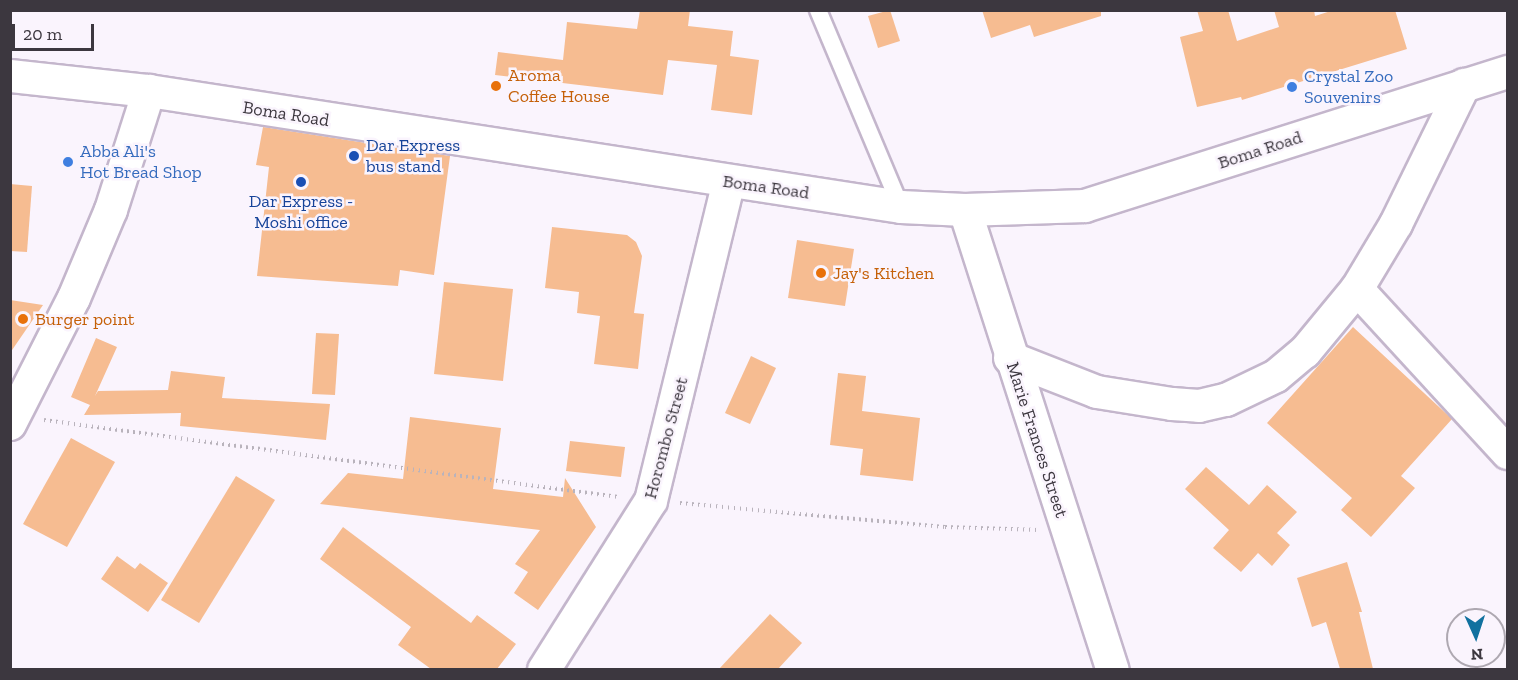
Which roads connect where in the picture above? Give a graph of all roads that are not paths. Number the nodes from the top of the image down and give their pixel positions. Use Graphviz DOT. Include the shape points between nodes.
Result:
graph roads {
  1 [pos="818,10"];
  2 [pos="1508,72"];
  3 [pos="10,76"];
  4 [pos="1464,84"];
  5 [pos="148,91"];
  6 [pos="729,182"];
  7 [pos="901,207"];
  8 [pos="965,210"];
  9 [pos="1357,289"];
  10 [pos="1010,358"];
  11 [pos="12,419"];
  12 [pos="1508,453"];
  13 [pos="544,669"];
  14 [pos="1113,669"];
  1 -- 7 [label="lane"];
  2 -- 4 [label="street, Boma Road"];
  3 -- 5 [label="street, Boma Road"];
  4 -- 8 [label="street, Boma Road" via="1085,206"];
  4 -- 9 [label="street" via="1396,224"];
  5 -- 6 [label="street, Boma Road"];
  5 -- 11 [label="street" via="111,210 74,298"];
  6 -- 7 [label="street, Boma Road"];
  6 -- 13 [label="street, Horombo Street" via="651,501"];
  7 -- 8 [label="street, Boma Road"];
  8 -- 10 [label="street, Marie Frances Street"];
  9 -- 10 [label="street" via="1305,352 1276,376 1226,400 1199,406 1097,392"];
  9 -- 12 [label="street"];
  10 -- 14 [label="street, Marie Frances Street"];
}
